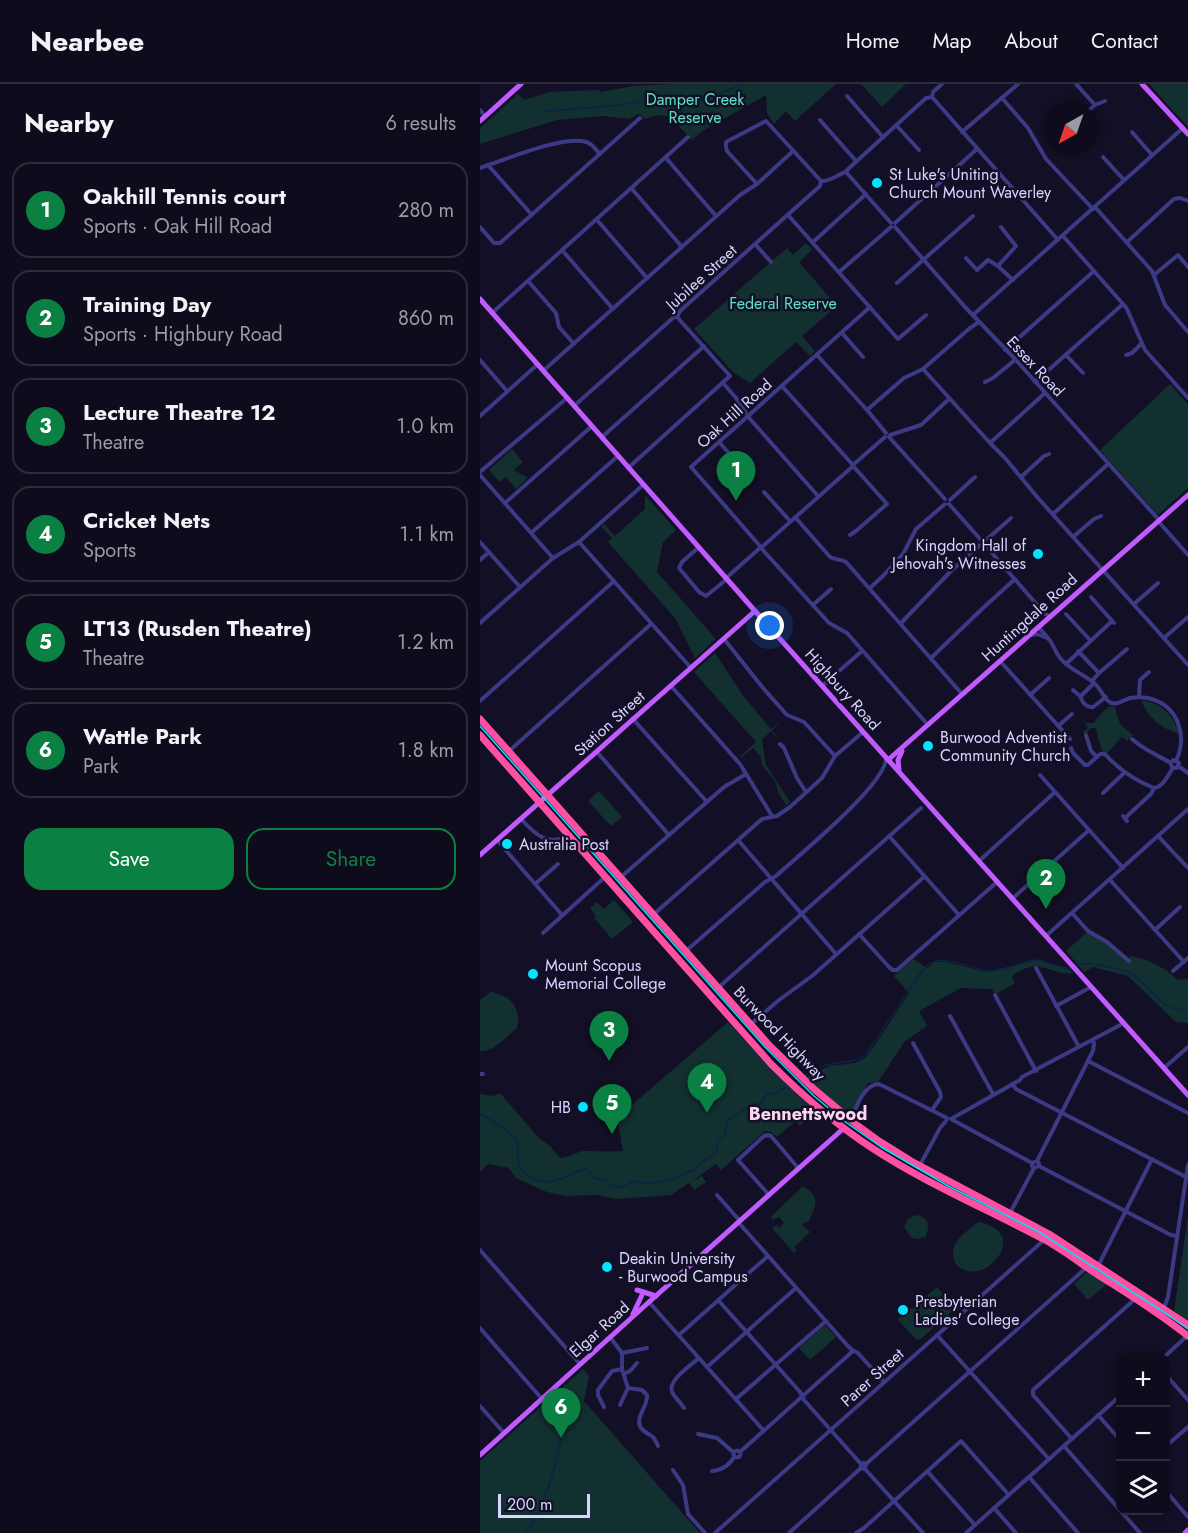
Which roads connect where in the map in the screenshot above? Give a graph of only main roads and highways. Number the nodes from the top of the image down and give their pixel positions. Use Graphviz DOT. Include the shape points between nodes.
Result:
graph roads {
  1 [pos="521,84"];
  2 [pos="1142,84"];
  3 [pos="480,121"];
  4 [pos="1188,134"];
  5 [pos="480,299"];
  6 [pos="1188,495"];
  7 [pos="755,611"];
  8 [pos="480,719"];
  9 [pos="480,735"];
  10 [pos="496,737"];
  11 [pos="907,745"];
  12 [pos="876,746"];
  13 [pos="491,747"];
  14 [pos="889,761"];
  15 [pos="900,772"];
  16 [pos="548,795"];
  17 [pos="540,802"];
  18 [pos="595,849"];
  19 [pos="480,855"];
  20 [pos="590,858"];
  21 [pos="738,1009"];
  22 [pos="729,1016"];
  23 [pos="1188,1095"];
  24 [pos="850,1120"];
  25 [pos="837,1123"];
  26 [pos="844,1128"];
  27 [pos="834,1137"];
  28 [pos="1010,1213"];
  29 [pos="1020,1228"];
  30 [pos="1047,1237"];
  31 [pos="637,1290"];
  32 [pos="642,1295"];
  33 [pos="656,1296"];
  34 [pos="1138,1296"];
  35 [pos="1164,1309"];
  36 [pos="631,1318"];
  37 [pos="1172,1324"];
  38 [pos="1188,1325"];
  39 [pos="1188,1336"];
  40 [pos="480,1455"];
  1 -- 3 [label="main road"];
  2 -- 4 [label="main road"];
  5 -- 7 [label="main road, Highbury Road"];
  6 -- 11 [label="main road, Huntingdale Road"];
  7 -- 12 [label="main road, Highbury Road"];
  7 -- 16 [label="main road, Station Street"];
  8 -- 10 [label="highway, Burwood Highway"];
  9 -- 13 [label="highway, Burwood Highway"];
  10 -- 13 [label="highway"];
  10 -- 16 [label="highway, Burwood Highway"];
  11 -- 12 [label="main road" via="892,752"];
  11 -- 14 [label="main road, Huntingdale Road"];
  11 -- 15 [label="main road" via="898,760"];
  12 -- 14 [label="main road, Highbury Road"];
  13 -- 17 [label="highway, Burwood Highway"];
  14 -- 15 [label="main road, Highbury Road"];
  15 -- 23 [label="main road, Highbury Road"];
  16 -- 17 [label="main road, Station Street"];
  16 -- 18 [label="highway, Burwood Highway"];
  17 -- 19 [label="main road, Station Street"];
  17 -- 20 [label="highway, Burwood Highway"];
  18 -- 20 [label="highway"];
  18 -- 21 [label="highway, Burwood Highway"];
  20 -- 22 [label="highway, Burwood Highway"];
  21 -- 22 [label="highway"];
  21 -- 24 [label="highway, Burwood Highway" via="792,1069"];
  22 -- 25 [label="highway, Burwood Highway" via="779,1072"];
  24 -- 26 [label="highway"];
  24 -- 28 [label="highway, Burwood Highway" via="920,1166"];
  25 -- 26 [label="highway, Burwood Highway"];
  25 -- 27 [label="main road"];
  26 -- 27 [label="main road, Elgar Road"];
  26 -- 29 [label="highway, Burwood Highway" via="911,1171"];
  27 -- 33 [label="main road, Elgar Road"];
  28 -- 29 [label="highway" via="1011,1221"];
  28 -- 30 [label="highway, Burwood Highway"];
  29 -- 30 [label="highway, Burwood Highway"];
  30 -- 34 [label="highway, Burwood Highway"];
  30 -- 34 [label="highway, Burwood Highway" via="1087,1267"];
  31 -- 33 [label="main road"];
  32 -- 36 [label="main road"];
  33 -- 36 [label="main road, Elgar Road"];
  34 -- 35 [label="highway, Burwood Highway"];
  34 -- 37 [label="highway, Burwood Highway"];
  35 -- 37 [label="highway"];
  35 -- 38 [label="highway, Burwood Highway"];
  36 -- 40 [label="main road, Elgar Road"];
  37 -- 39 [label="highway, Burwood Highway"];
}
